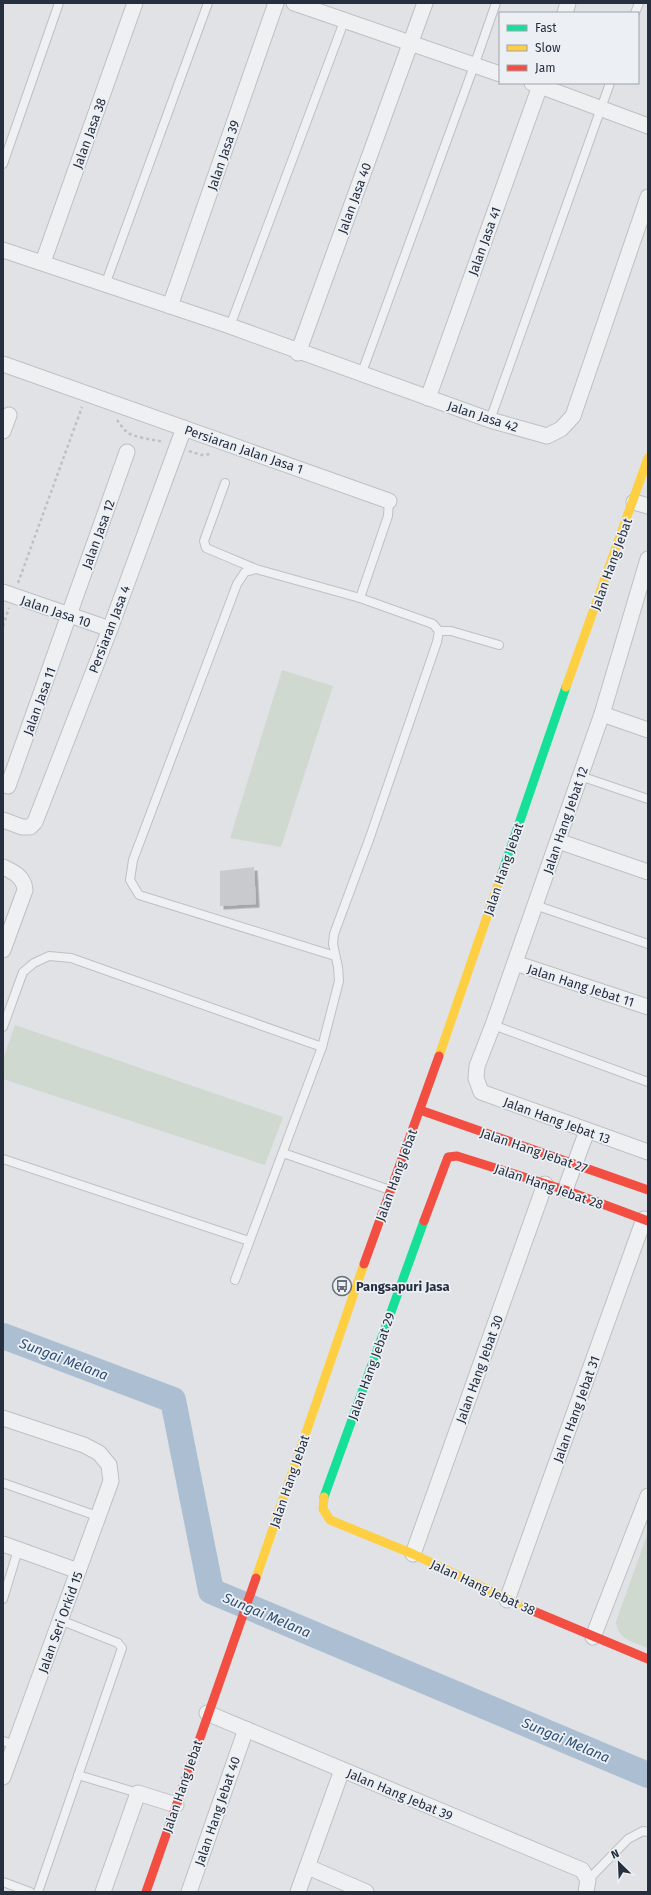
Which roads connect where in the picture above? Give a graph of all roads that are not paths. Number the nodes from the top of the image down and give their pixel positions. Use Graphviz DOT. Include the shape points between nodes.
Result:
graph roads {
  1 [pos="60,3"];
  2 [pos="136,3"];
  3 [pos="208,3"];
  4 [pos="276,3"];
  5 [pos="294,3"];
  6 [pos="425,3"];
  7 [pos="496,3"];
  8 [pos="345,19"];
  9 [pos="410,43"];
  10 [pos="474,66"];
  11 [pos="499,74"];
  12 [pos="538,84"];
  13 [pos="610,84"];
  14 [pos="601,110"];
  15 [pos="648,126"];
  16 [pos="3,164"];
  17 [pos="648,197"];
  18 [pos="3,250"];
  19 [pos="43,262"];
  20 [pos="105,285"];
  21 [pos="170,306"];
  22 [pos="230,326"];
  23 [pos="298,353"];
  24 [pos="3,364"];
  25 [pos="361,375"];
  26 [pos="428,398"];
  27 [pos="9,415"];
  28 [pos="490,420"];
  29 [pos="184,428"];
  30 [pos="3,431"];
  31 [pos="127,452"];
  32 [pos="648,458"];
  33 [pos="225,483"];
  34 [pos="389,501"];
  35 [pos="641,504"];
  36 [pos="648,559"];
  37 [pos="256,569"];
  38 [pos="8,594"];
  39 [pos="360,598"];
  40 [pos="69,616"];
  41 [pos="110,629"];
  42 [pos="439,631"];
  43 [pos="499,645"];
  44 [pos="602,714"];
  45 [pos="648,730"];
  46 [pos="580,776"];
  47 [pos="8,786"];
  48 [pos="648,799"];
  49 [pos="3,820"];
  50 [pos="558,841"];
  51 [pos="3,868"];
  52 [pos="648,872"];
  53 [pos="535,905"];
  54 [pos="648,944"];
  55 [pos="3,950"];
  56 [pos="335,956"];
  57 [pos="515,962"];
  58 [pos="648,1007"];
  59 [pos="493,1025"];
  60 [pos="3,1027"];
  61 [pos="322,1047"];
  62 [pos="476,1078"];
  63 [pos="648,1082"];
  64 [pos="420,1110"];
  65 [pos="587,1131"];
  66 [pos="648,1152"];
  67 [pos="283,1153"];
  68 [pos="448,1157"];
  69 [pos="3,1159"];
  70 [pos="575,1164"];
  71 [pos="546,1184"];
  72 [pos="391,1190"];
  73 [pos="565,1190"];
  74 [pos="648,1190"];
  75 [pos="646,1220"];
  76 [pos="249,1241"];
  77 [pos="235,1280"];
  78 [pos="3,1418"];
  79 [pos="3,1483"];
  80 [pos="648,1496"];
  81 [pos="323,1509"];
  82 [pos="97,1516"];
  83 [pos="3,1544"];
  84 [pos="18,1550"];
  85 [pos="413,1554"];
  86 [pos="78,1571"];
  87 [pos="3,1599"];
  88 [pos="507,1600"];
  89 [pos="60,1620"];
  90 [pos="593,1637"];
  91 [pos="648,1659"];
  92 [pos="207,1714"];
  93 [pos="246,1729"];
  94 [pos="9,1743"];
  95 [pos="342,1770"];
  96 [pos="78,1775"];
  97 [pos="3,1777"];
  98 [pos="138,1793"];
  99 [pos="176,1805"];
  100 [pos="648,1832"];
  101 [pos="308,1867"];
  102 [pos="3,1882"];
  103 [pos="587,1886"];
  104 [pos="30,1892"];
  105 [pos="38,1892"];
  106 [pos="103,1892"];
  107 [pos="146,1892"];
  108 [pos="189,1892"];
  109 [pos="298,1892"];
  110 [pos="366,1892"];
  1 -- 16 [label="lane"];
  2 -- 19 [label="street, Jalan Jasa 38"];
  3 -- 20 [label="lane"];
  4 -- 21 [label="street, Jalan Jasa 39"];
  5 -- 8 [label="street"];
  6 -- 9 [label="street, Jalan Jasa 40"];
  7 -- 10 [label="lane"];
  8 -- 9 [label="street"];
  8 -- 22 [label="lane"];
  9 -- 10 [label="street"];
  9 -- 23 [label="street, Jalan Jasa 40"];
  10 -- 11 [label="street"];
  10 -- 25 [label="lane"];
  12 -- 14 [label="street"];
  12 -- 26 [label="street, Jalan Jasa 41"];
  13 -- 14 [label="lane"];
  14 -- 15 [label="street"];
  14 -- 28 [label="lane"];
  17 -- 28 [label="street, Jalan Jasa 42" via="573,416 561,429 547,436"];
  18 -- 19 [label="street, Jalan Jasa 42"];
  19 -- 20 [label="street, Jalan Jasa 42"];
  20 -- 21 [label="street, Jalan Jasa 42"];
  21 -- 22 [label="street, Jalan Jasa 42"];
  22 -- 23 [label="street, Jalan Jasa 42"];
  23 -- 25 [label="street, Jalan Jasa 42"];
  24 -- 29 [label="street, Persiaran Jalan Jasa 1"];
  25 -- 26 [label="street, Jalan Jasa 42"];
  26 -- 28 [label="street, Jalan Jasa 42"];
  27 -- 30 [label="street"];
  29 -- 34 [label="street, Persiaran Jalan Jasa 1"];
  29 -- 41 [label="street, Persiaran Jasa 4"];
  31 -- 40 [label="street, Jalan Jasa 12"];
  32 -- 35 [label="street, Jalan Hang Jebat"];
  33 -- 37 [label="lane" via="204,541 206,548"];
  34 -- 39 [label="lane, Persiaran Jalan Jasa 1" via="388,516"];
  35 -- 64 [label="street, Jalan Hang Jebat" via="578,652"];
  36 -- 44 [label="street, Jalan Hang Jebat 12"];
  37 -- 39 [label="lane"];
  37 -- 56 [label="lane" via="245,572 237,584 133,860 130,880 139,895"];
  38 -- 40 [label="street, Jalan Jasa 10"];
  39 -- 42 [label="lane" via="433,624"];
  40 -- 41 [label="street, Jalan Jasa 10"];
  40 -- 47 [label="street, Jalan Jasa 11"];
  41 -- 49 [label="street, Persiaran Jasa 4" via="35,822 30,827"];
  42 -- 43 [label="lane" via="451,631"];
  42 -- 56 [label="lane" via="370,837 334,934"];
  44 -- 45 [label="street"];
  44 -- 46 [label="street, Jalan Hang Jebat 12"];
  46 -- 48 [label="lane"];
  46 -- 50 [label="street, Jalan Hang Jebat 12"];
  50 -- 52 [label="street"];
  50 -- 53 [label="street, Jalan Hang Jebat 12"];
  51 -- 55 [label="street" via="19,876 25,890"];
  53 -- 54 [label="lane"];
  53 -- 57 [label="street, Jalan Hang Jebat 12"];
  56 -- 61 [label="lane" via="338,982"];
  57 -- 58 [label="street, Jalan Hang Jebat 11"];
  57 -- 59 [label="street, Jalan Hang Jebat 12"];
  59 -- 62 [label="street, Jalan Hang Jebat 12" via="477,1066"];
  59 -- 63 [label="lane"];
  60 -- 61 [label="lane" via="23,972 34,963 50,956 71,958"];
  61 -- 67 [label="lane"];
  62 -- 65 [label="street, Jalan Hang Jebat 13" via="481,1092"];
  64 -- 70 [label="street, Jalan Hang Jebat 27"];
  64 -- 72 [label="street, Jalan Hang Jebat"];
  65 -- 66 [label="street, Jalan Hang Jebat 13"];
  65 -- 70 [label="street"];
  67 -- 72 [label="lane"];
  67 -- 76 [label="lane"];
  68 -- 71 [label="street, Jalan Hang Jebat 28" via="457,1156"];
  68 -- 81 [label="street, Jalan Hang Jebat 29" via="327,1489"];
  69 -- 76 [label="lane"];
  70 -- 73 [label="street"];
  70 -- 74 [label="street, Jalan Hang Jebat 27"];
  71 -- 73 [label="street, Jalan Hang Jebat 28"];
  71 -- 85 [label="street, Jalan Hang Jebat 30"];
  72 -- 92 [label="street, Jalan Hang Jebat"];
  73 -- 75 [label="street, Jalan Hang Jebat 28"];
  75 -- 88 [label="street, Jalan Hang Jebat 31"];
  76 -- 77 [label="lane"];
  78 -- 82 [label="street, Jalan Seri Orkid 15" via="84,1445 100,1453 109,1466 111,1481"];
  79 -- 82 [label="lane"];
  80 -- 90 [label="street"];
  81 -- 85 [label="street, Jalan Hang Jebat 38" via="330,1520"];
  82 -- 86 [label="street, Jalan Seri Orkid 15"];
  83 -- 84 [label="street"];
  84 -- 86 [label="street"];
  84 -- 87 [label="lane"];
  85 -- 88 [label="street, Jalan Hang Jebat 38"];
  86 -- 89 [label="street, Jalan Seri Orkid 15"];
  88 -- 90 [label="street, Jalan Hang Jebat 38"];
  89 -- 94 [label="street, Jalan Seri Orkid 15"];
  89 -- 96 [label="lane" via="118,1643 122,1648"];
  90 -- 91 [label="street, Jalan Hang Jebat 38"];
  92 -- 93 [label="street, Jalan Hang Jebat 39"];
  92 -- 99 [label="street, Jalan Hang Jebat"];
  93 -- 95 [label="street, Jalan Hang Jebat 39"];
  93 -- 108 [label="street, Jalan Hang Jebat 40"];
  94 -- 97 [label="street, Jalan Seri Orkid 15"];
  95 -- 101 [label="street"];
  95 -- 103 [label="street, Jalan Hang Jebat 39" via="582,1870"];
  96 -- 98 [label="lane"];
  96 -- 105 [label="lane"];
  98 -- 99 [label="street"];
  98 -- 106 [label="street"];
  99 -- 107 [label="street, Jalan Hang Jebat"];
  100 -- 103 [label="lane" via="643,1831 628,1838"];
  101 -- 109 [label="street"];
  101 -- 110 [label="street"];
  102 -- 104 [label="lane"];
}
